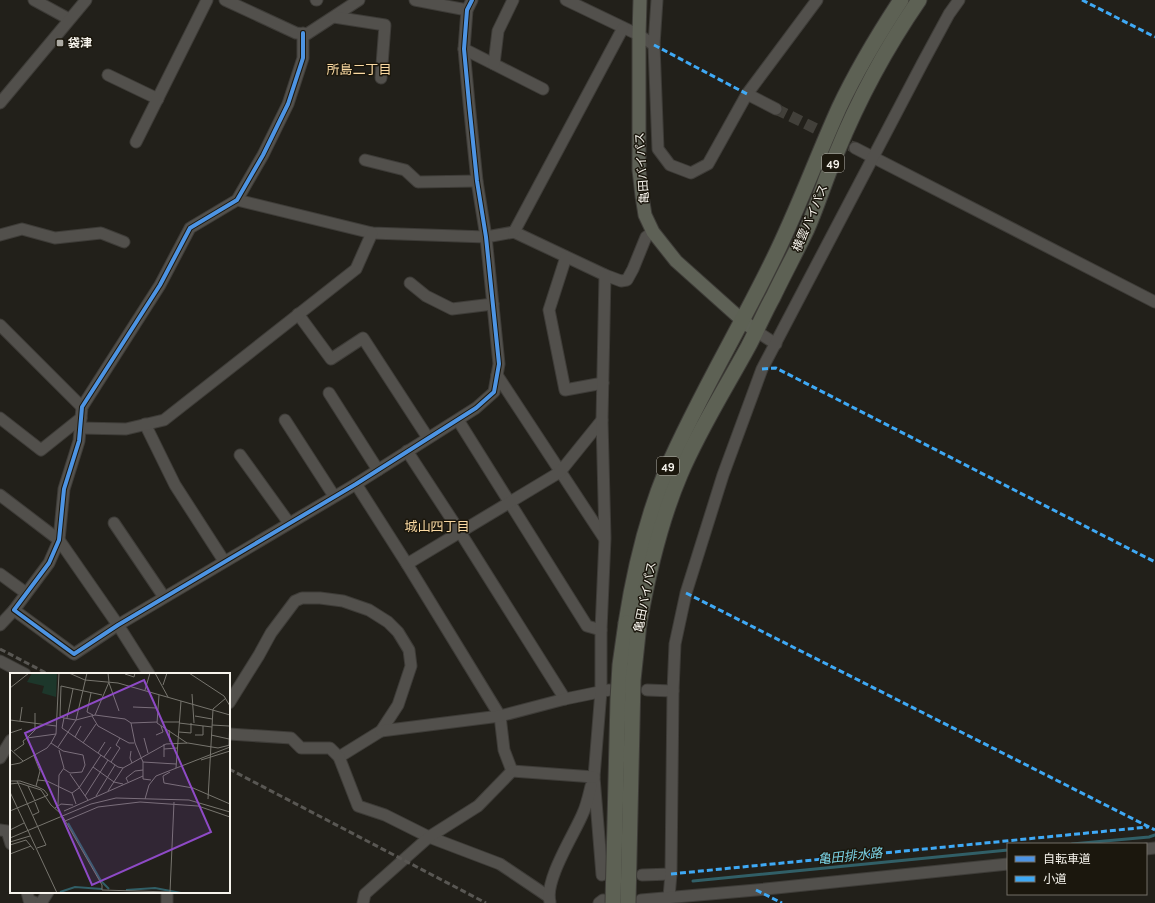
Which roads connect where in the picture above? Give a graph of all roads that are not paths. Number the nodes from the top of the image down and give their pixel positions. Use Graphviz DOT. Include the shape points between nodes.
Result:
graph roads {
  1 [pos="34,0"];
  2 [pos="86,0"];
  3 [pos="207,0"];
  4 [pos="224,0"];
  5 [pos="359,0"];
  6 [pos="415,0"];
  7 [pos="513,0"];
  8 [pos="566,0"];
  9 [pos="640,0"];
  10 [pos="657,0"];
  11 [pos="818,0"];
  12 [pos="901,0"];
  13 [pos="919,0"];
  14 [pos="959,0"];
  15 [pos="470,5"];
  16 [pos="334,17"];
  17 [pos="69,19"];
  18 [pos="623,28"];
  19 [pos="302,33"];
  20 [pos="639,35"];
  21 [pos="654,45"];
  22 [pos="464,49"];
  23 [pos="494,64"];
  24 [pos="108,75"];
  25 [pos="381,78"];
  26 [pos="543,89"];
  27 [pos="747,94"];
  28 [pos="158,100"];
  29 [pos="0,103"];
  30 [pos="776,108"];
  31 [pos="136,142"];
  32 [pos="855,148"];
  33 [pos="873,157"];
  34 [pos="365,160"];
  35 [pos="478,181"];
  36 [pos="237,200"];
  37 [pos="514,232"];
  38 [pos="653,232"];
  39 [pos="372,233"];
  40 [pos="0,235"];
  41 [pos="486,237"];
  42 [pos="124,242"];
  43 [pos="566,257"];
  44 [pos="605,275"];
  45 [pos="410,283"];
  46 [pos="1155,302"];
  47 [pos="493,304"];
  48 [pos="298,314"];
  49 [pos="743,321"];
  50 [pos="0,325"];
  51 [pos="756,331"];
  52 [pos="776,344"];
  53 [pos="497,375"];
  54 [pos="603,383"];
  55 [pos="329,393"];
  56 [pos="0,418"];
  57 [pos="81,418"];
  58 [pos="284,420"];
  59 [pos="458,420"];
  60 [pos="602,420"];
  61 [pos="145,424"];
  62 [pos="428,438"];
  63 [pos="407,451"];
  64 [pos="240,455"];
  65 [pos="378,470"];
  66 [pos="560,472"];
  67 [pos="356,484"];
  68 [pos="0,495"];
  69 [pos="334,496"];
  70 [pos="510,502"];
  71 [pos="114,523"];
  72 [pos="289,523"];
  73 [pos="460,532"];
  74 [pos="605,538"];
  75 [pos="59,540"];
  76 [pos="224,561"];
  77 [pos="407,564"];
  78 [pos="0,574"];
  79 [pos="26,593"];
  80 [pos="164,597"];
  81 [pos="14,610"];
  82 [pos="632,624"];
  83 [pos="0,625"];
  84 [pos="118,625"];
  85 [pos="601,630"];
  86 [pos="0,661"];
  87 [pos="23,673"];
  88 [pos="148,673"];
  89 [pos="647,690"];
  90 [pos="605,691"];
  91 [pos="673,691"];
  92 [pos="565,699"];
  93 [pos="230,701"];
  94 [pos="500,716"];
  95 [pos="381,731"];
  96 [pos="230,734"];
  97 [pos="10,743"];
  98 [pos="5,756"];
  99 [pos="339,757"];
  100 [pos="512,771"];
  101 [pos="594,777"];
  102 [pos="0,830"];
  103 [pos="429,837"];
  104 [pos="10,841"];
  105 [pos="1007,864"];
  106 [pos="671,874"];
  107 [pos="602,875"];
  108 [pos="642,875"];
  109 [pos="26,893"];
  110 [pos="47,893"];
  111 [pos="167,893"];
  112 [pos="669,897"];
  113 [pos="550,900"];
  114 [pos="634,901"];
  115 [pos="605,902"];
  116 [pos="36,903"];
  117 [pos="41,903"];
  118 [pos="168,903"];
  119 [pos="363,903"];
  1 -- 17 [label="street"];
  2 -- 17 [label="street"];
  3 -- 28 [label="street"];
  4 -- 19 [label="street" via="296,33"];
  5 -- 16 [label="street"];
  6 -- 15 [label="street"];
  7 -- 23 [label="street" via="498,31"];
  8 -- 18 [label="street"];
  9 -- 20 [label="main road, 亀田バイパス"];
  10 -- 21 [label="street"];
  11 -- 27 [label="street"];
  12 -- 49 [label="highway, 横雲バイパス / 49" via="873,43 840,106 791,222"];
  13 -- 51 [label="highway, 横雲バイパス / 49" via="887,50 865,91 837,152 807,228"];
  14 -- 33 [label="street" via="949,14"];
  15 -- 22 [label="street"];
  16 -- 19 [label="street" via="307,34"];
  16 -- 25 [label="street" via="385,25"];
  17 -- 29 [label="street"];
  18 -- 20 [label="street"];
  18 -- 37 [label="street"];
  19 -- 36 [label="street" via="303,58 288,104"];
  20 -- 21 [label="street"];
  20 -- 38 [label="main road, 亀田バイパス" via="639,170 645,215"];
  21 -- 27 [label="street" via="658,149 670,165 691,173 708,164"];
  22 -- 23 [label="street"];
  22 -- 35 [label="street"];
  23 -- 26 [label="street"];
  24 -- 28 [label="street"];
  27 -- 30 [label="street"];
  28 -- 31 [label="street"];
  32 -- 33 [label="street"];
  33 -- 46 [label="street"];
  33 -- 52 [label="street"];
  34 -- 35 [label="street" via="405,170 418,182"];
  35 -- 41 [label="street"];
  36 -- 39 [label="street"];
  36 -- 57 [label="street" via="190,228 160,285"];
  37 -- 41 [label="street"];
  37 -- 43 [label="street"];
  38 -- 44 [label="street" via="646,237 627,280 621,281"];
  38 -- 49 [label="main road, 亀田バイパス" via="676,261"];
  39 -- 41 [label="street"];
  39 -- 48 [label="street" via="356,269"];
  40 -- 42 [label="street" via="22,229 55,238 101,233"];
  41 -- 47 [label="street"];
  43 -- 44 [label="street"];
  43 -- 54 [label="street" via="549,310 565,390"];
  44 -- 54 [label="street"];
  45 -- 47 [label="street" via="426,296 452,309"];
  47 -- 53 [label="street"];
  48 -- 61 [label="street" via="164,420"];
  48 -- 62 [label="street" via="331,359 363,338"];
  49 -- 51 [label="main road, 亀田バイパス"];
  49 -- 82 [label="highway, 亀田バイパス / 49" via="696,409 655,500 641,545 632,587"];
  50 -- 57 [label="street"];
  51 -- 52 [label="street"];
  51 -- 82 [label="highway, 亀田バイパス / 49" via="680,475"];
  52 -- 91 [label="street" via="762,370 723,475 686,593 675,644"];
  53 -- 59 [label="street" via="494,392"];
  53 -- 66 [label="street"];
  54 -- 60 [label="street"];
  55 -- 65 [label="street"];
  56 -- 57 [label="street" via="41,450"];
  57 -- 61 [label="street" via="126,429"];
  57 -- 75 [label="street" via="79,441 64,489"];
  58 -- 69 [label="street"];
  59 -- 62 [label="street"];
  59 -- 70 [label="street"];
  60 -- 66 [label="street"];
  60 -- 74 [label="street"];
  61 -- 76 [label="street" via="175,485"];
  62 -- 63 [label="street"];
  63 -- 65 [label="street"];
  63 -- 73 [label="street"];
  64 -- 72 [label="street"];
  65 -- 67 [label="street"];
  66 -- 70 [label="street"];
  66 -- 74 [label="street"];
  67 -- 69 [label="street"];
  67 -- 77 [label="street"];
  68 -- 75 [label="street"];
  69 -- 72 [label="street"];
  70 -- 73 [label="street"];
  70 -- 85 [label="street" via="587,626"];
  71 -- 80 [label="street"];
  72 -- 76 [label="street"];
  73 -- 77 [label="street"];
  73 -- 92 [label="street"];
  74 -- 85 [label="street"];
  75 -- 79 [label="street" via="49,563"];
  75 -- 84 [label="street"];
  76 -- 80 [label="street"];
  77 -- 94 [label="street"];
  78 -- 79 [label="street"];
  79 -- 81 [label="street"];
  80 -- 84 [label="street"];
  81 -- 83 [label="street"];
  81 -- 84 [label="street" via="74,654"];
  82 -- 114 [label="highway, 亀田バイパス / 49, bridge"];
  82 -- 115 [label="highway, 亀田バイパス / 49, bridge" via="620,665"];
  84 -- 88 [label="street"];
  85 -- 90 [label="street"];
  86 -- 87 [label="street"];
  89 -- 91 [label="street"];
  90 -- 92 [label="street"];
  90 -- 101 [label="street"];
  91 -- 106 [label="street"];
  92 -- 94 [label="street"];
  93 -- 95 [label="street" via="271,633 295,601 302,598 343,601 369,610 388,622 409,650 411,666 398,705"];
  94 -- 95 [label="street"];
  94 -- 100 [label="street" via="504,750"];
  95 -- 99 [label="street"];
  96 -- 99 [label="street" via="291,738 302,748 330,748"];
  97 -- 98 [label="street"];
  99 -- 103 [label="street" via="358,806 385,815"];
  100 -- 101 [label="street"];
  100 -- 103 [label="street" via="478,806"];
  101 -- 107 [label="street"];
  101 -- 113 [label="street" via="584,811 554,872"];
  102 -- 104 [label="street" via="7,831"];
  103 -- 113 [label="street" via="500,864"];
  103 -- 119 [label="street" via="365,894"];
  105 -- 112 [label="street"];
  106 -- 108 [label="street"];
  106 -- 112 [label="street"];
  109 -- 116 [label="street" via="29,900"];
  110 -- 117 [label="street"];
  111 -- 118 [label="street"];
  112 -- 114 [label="street"];
}
